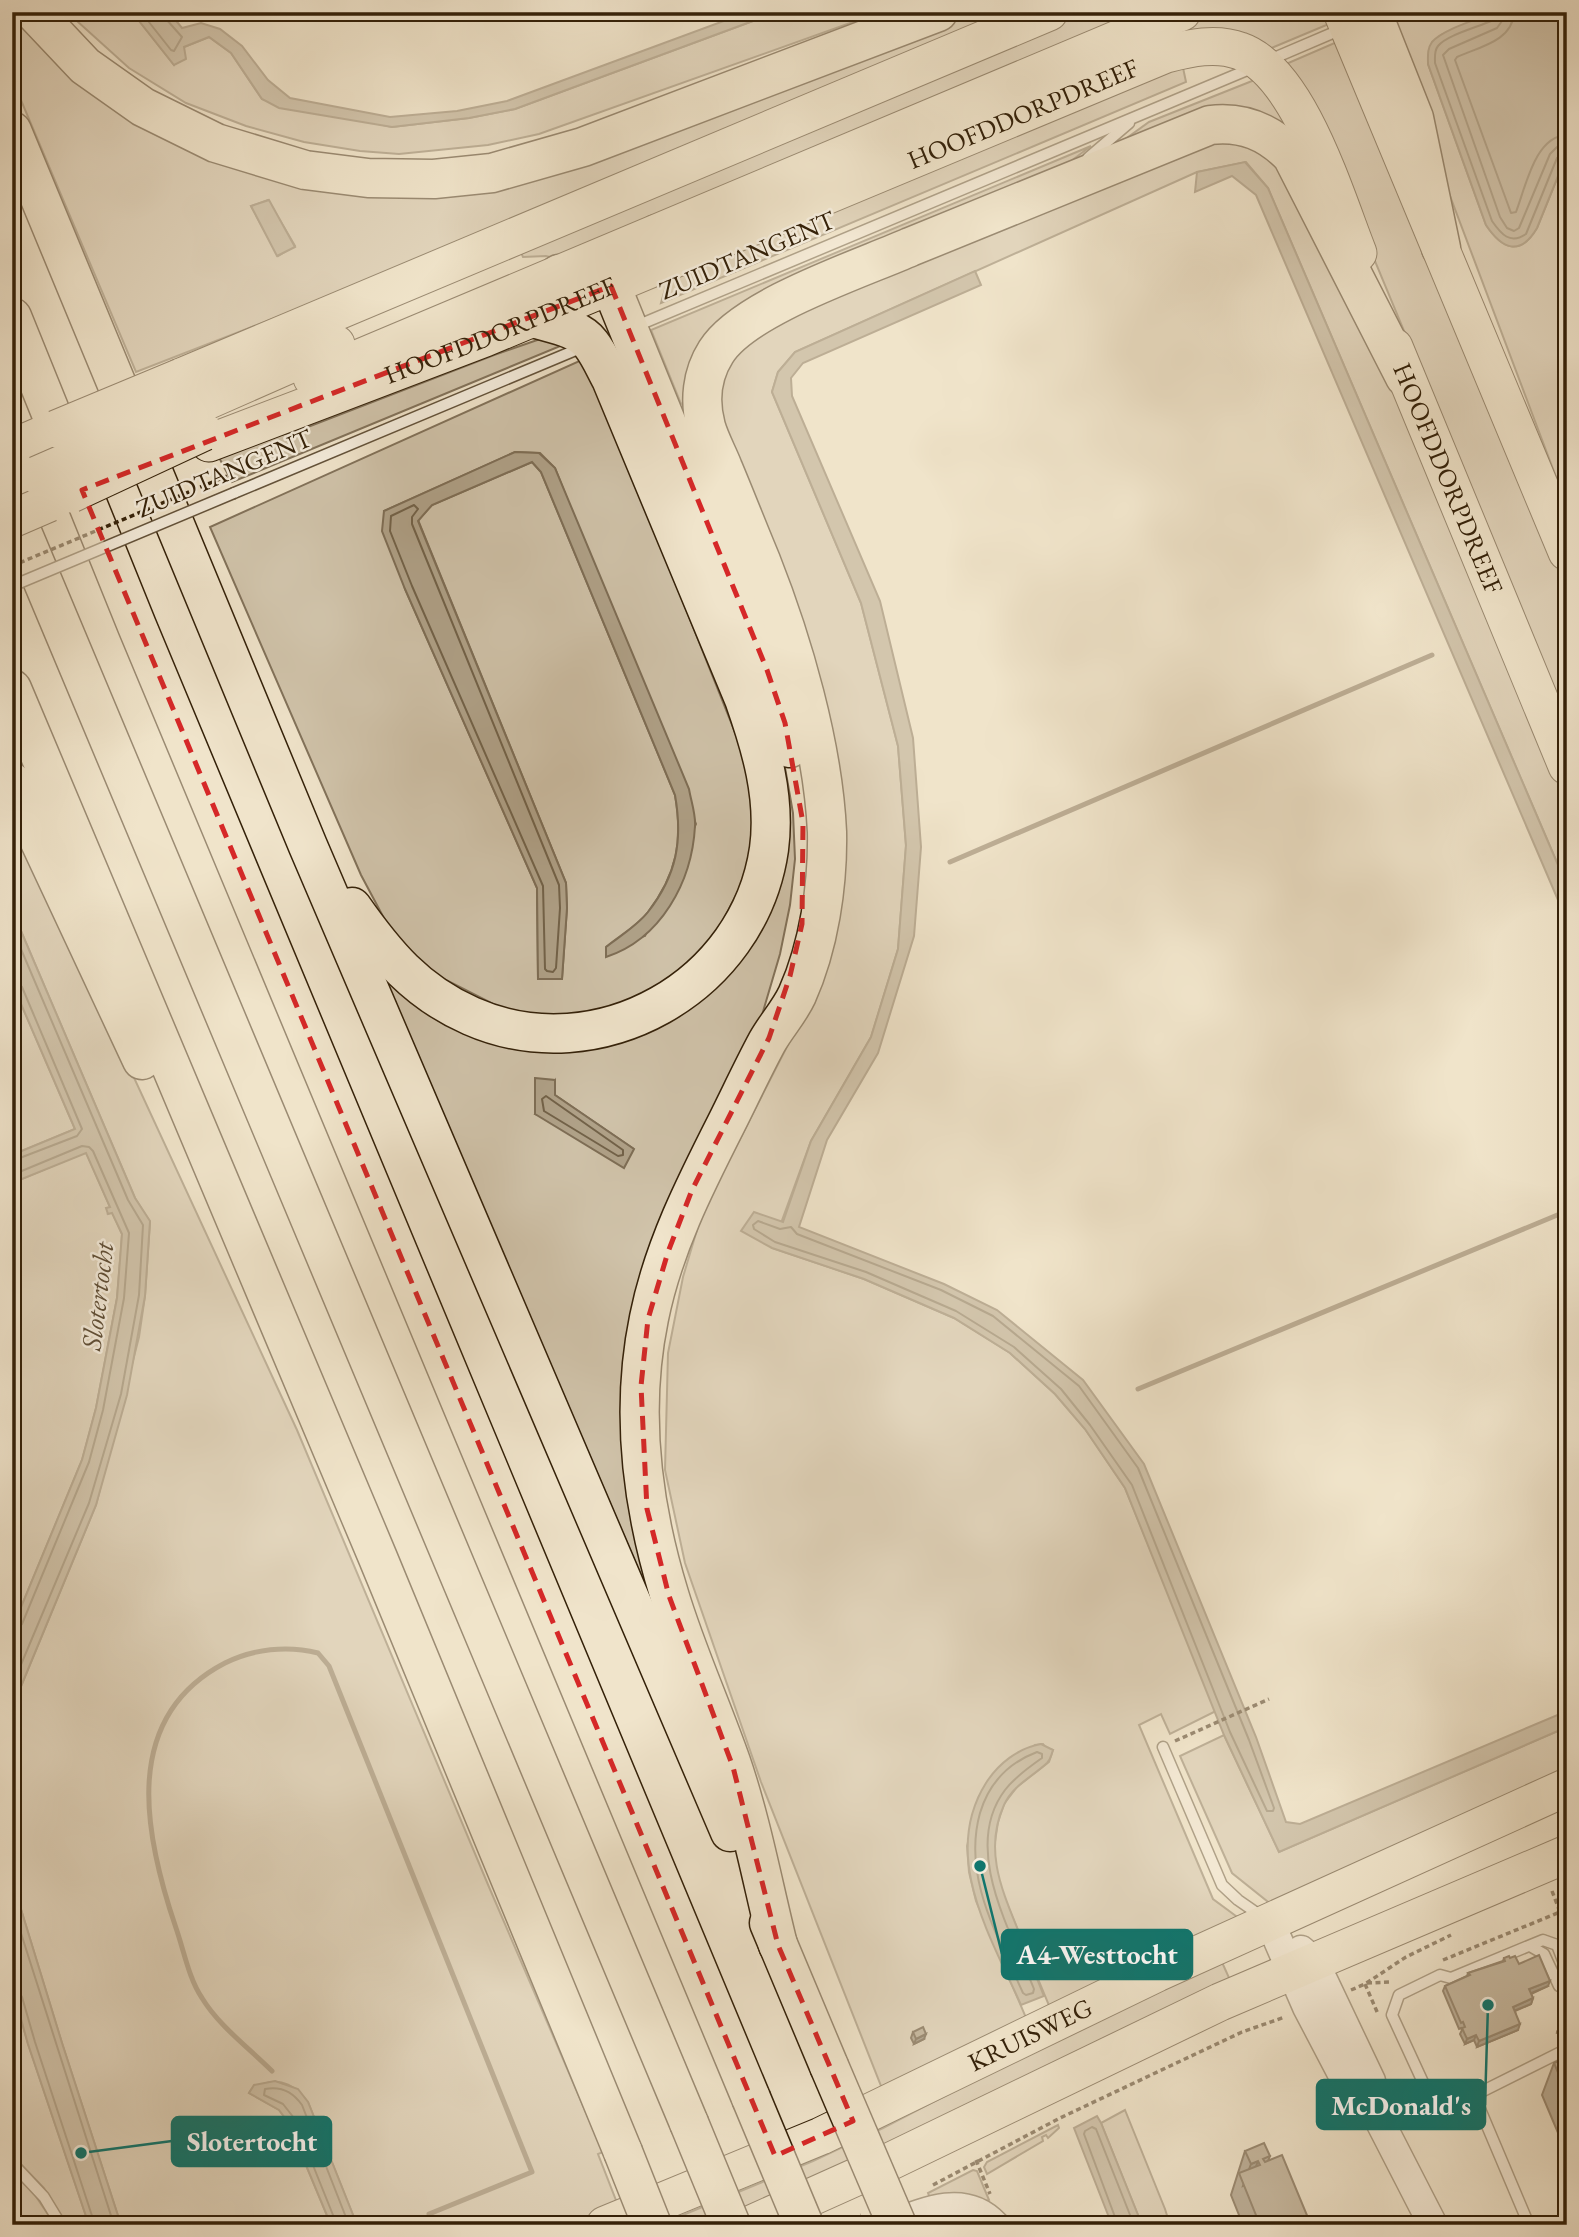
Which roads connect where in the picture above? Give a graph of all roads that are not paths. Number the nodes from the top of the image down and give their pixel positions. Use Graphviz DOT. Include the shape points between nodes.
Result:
graph roads {
  1 [pos="34,12"];
  2 [pos="938,12"];
  3 [pos="1049,12"];
  4 [pos="1182,12"];
  5 [pos="1364,16"];
  6 [pos="1263,63"];
  7 [pos="1136,116"];
  8 [pos="12,131"];
  9 [pos="1054,188"];
  10 [pos="657,234"];
  11 [pos="1441,248"];
  12 [pos="559,274"];
  13 [pos="611,286"];
  14 [pos="12,317"];
  15 [pos="533,318"];
  16 [pos="610,336"];
  17 [pos="1405,377"];
  18 [pos="197,415"];
  19 [pos="31,480"];
  20 [pos="12,519"];
  21 [pos="1567,552"];
  22 [pos="12,586"];
  23 [pos="12,689"];
  24 [pos="1567,766"];
  25 [pos="12,782"];
  26 [pos="309,846"];
  27 [pos="769,1038"];
  28 [pos="317,1413"];
  29 [pos="1163,1747"];
  30 [pos="1567,1787"];
  31 [pos="1563,1871"];
  32 [pos="1270,1922"];
  33 [pos="778,1945"];
  34 [pos="1530,1946"];
  35 [pos="1302,1966"];
  36 [pos="1567,1971"];
  37 [pos="1567,1990"];
  38 [pos="1567,2049"];
  39 [pos="1427,2091"];
  40 [pos="12,2163"];
  41 [pos="994,2213"];
  42 [pos="61,2225"];
  43 [pos="605,2225"];
  44 [pos="652,2225"];
  45 [pos="731,2225"];
  46 [pos="749,2225"];
  47 [pos="804,2225"];
  48 [pos="894,2225"];
  49 [pos="1433,2225"];
  50 [pos="1529,2225"];
  1 -- 2 [label="highway" via="85,66 143,107 216,143 305,170 368,178 434,179 492,173 583,147"];
  3 -- 18 [label="highway, HOOFDDORPDREEF"];
  4 -- 10 [label="highway, HOOFDDORPDREEF"];
  5 -- 6 [label="lane, ZUIDTANGENT"];
  5 -- 11 [label="highway" via="1414,118"];
  6 -- 7 [label="lane, ZUIDTANGENT"];
  6 -- 13 [label="highway, HOOFDDORPDREEF" via="1221,47 1166,54"];
  6 -- 17 [label="highway, HOOFDDORPDREEF" via="1293,99 1310,134"];
  7 -- 9 [label="lane"];
  7 -- 16 [label="lane, ZUIDTANGENT"];
  8 -- 26 [label="highway"];
  9 -- 17 [label="highway" via="1210,125 1241,125 1266,134 1292,156"];
  9 -- 27 [label="highway" via="778,303 730,333 710,362 702,397 706,426 789,641 822,779 827,832 819,922 808,964 795,1000"];
  10 -- 12 [label="highway, HOOFDDORPDREEF"];
  10 -- 13 [label="highway"];
  11 -- 21 [label="highway"];
  12 -- 13 [label="highway"];
  12 -- 18 [label="highway, HOOFDDORPDREEF" via="522,269 485,279"];
  13 -- 15 [label="highway, HOOFDDORPDREEF"];
  13 -- 16 [label="highway"];
  14 -- 47 [label="highway, bridge"];
  15 -- 16 [label="highway" via="573,331"];
  15 -- 18 [label="highway, HOOFDDORPDREEF"];
  16 -- 22 [label="lane, ZUIDTANGENT, bridge"];
  16 -- 26 [label="highway" via="611,379 760,742 770,835 750,912 718,960 680,994 635,1019 586,1032 519,1030 450,1006 400,969"];
  16 -- 27 [label="highway" via="767,670 785,723 803,823 805,878 802,924"];
  17 -- 24 [label="highway, HOOFDDORPDREEF"];
  18 -- 19 [label="highway, HOOFDDORPDREEF, bridge"];
  19 -- 20 [label="highway, HOOFDDORPDREEF, bridge"];
  19 -- 45 [label="highway, bridge"];
  23 -- 28 [label="highway"];
  25 -- 28 [label="highway" via="147,1070"];
  26 -- 33 [label="highway"];
  27 -- 33 [label="highway" via="692,1190 668,1252 648,1319 640,1433 647,1509 669,1597 733,1767"];
  28 -- 44 [label="highway, bridge"];
  29 -- 32 [label="lane" via="1222,1885"];
  30 -- 32 [label="highway, KRUISWEG"];
  31 -- 35 [label="highway, KRUISWEG"];
  32 -- 35 [label="street"];
  32 -- 43 [label="highway, KRUISWEG" via="811,2140"];
  33 -- 48 [label="highway, bridge"];
  34 -- 36 [label="lane" via="1543,1940 1556,1945"];
  34 -- 37 [label="lane" via="1544,1954 1559,1986"];
  34 -- 39 [label="lane" via="1451,1978 1440,1975 1399,1995 1392,2015"];
  35 -- 46 [label="highway, KRUISWEG"];
  35 -- 49 [label="street" via="1352,2091 1377,2116"];
  38 -- 50 [label="lane" via="1479,2093 1477,2102"];
  40 -- 42 [label="lane" via="44,2197"];
  41 -- 48 [label="street" via="933,2208"];
}
